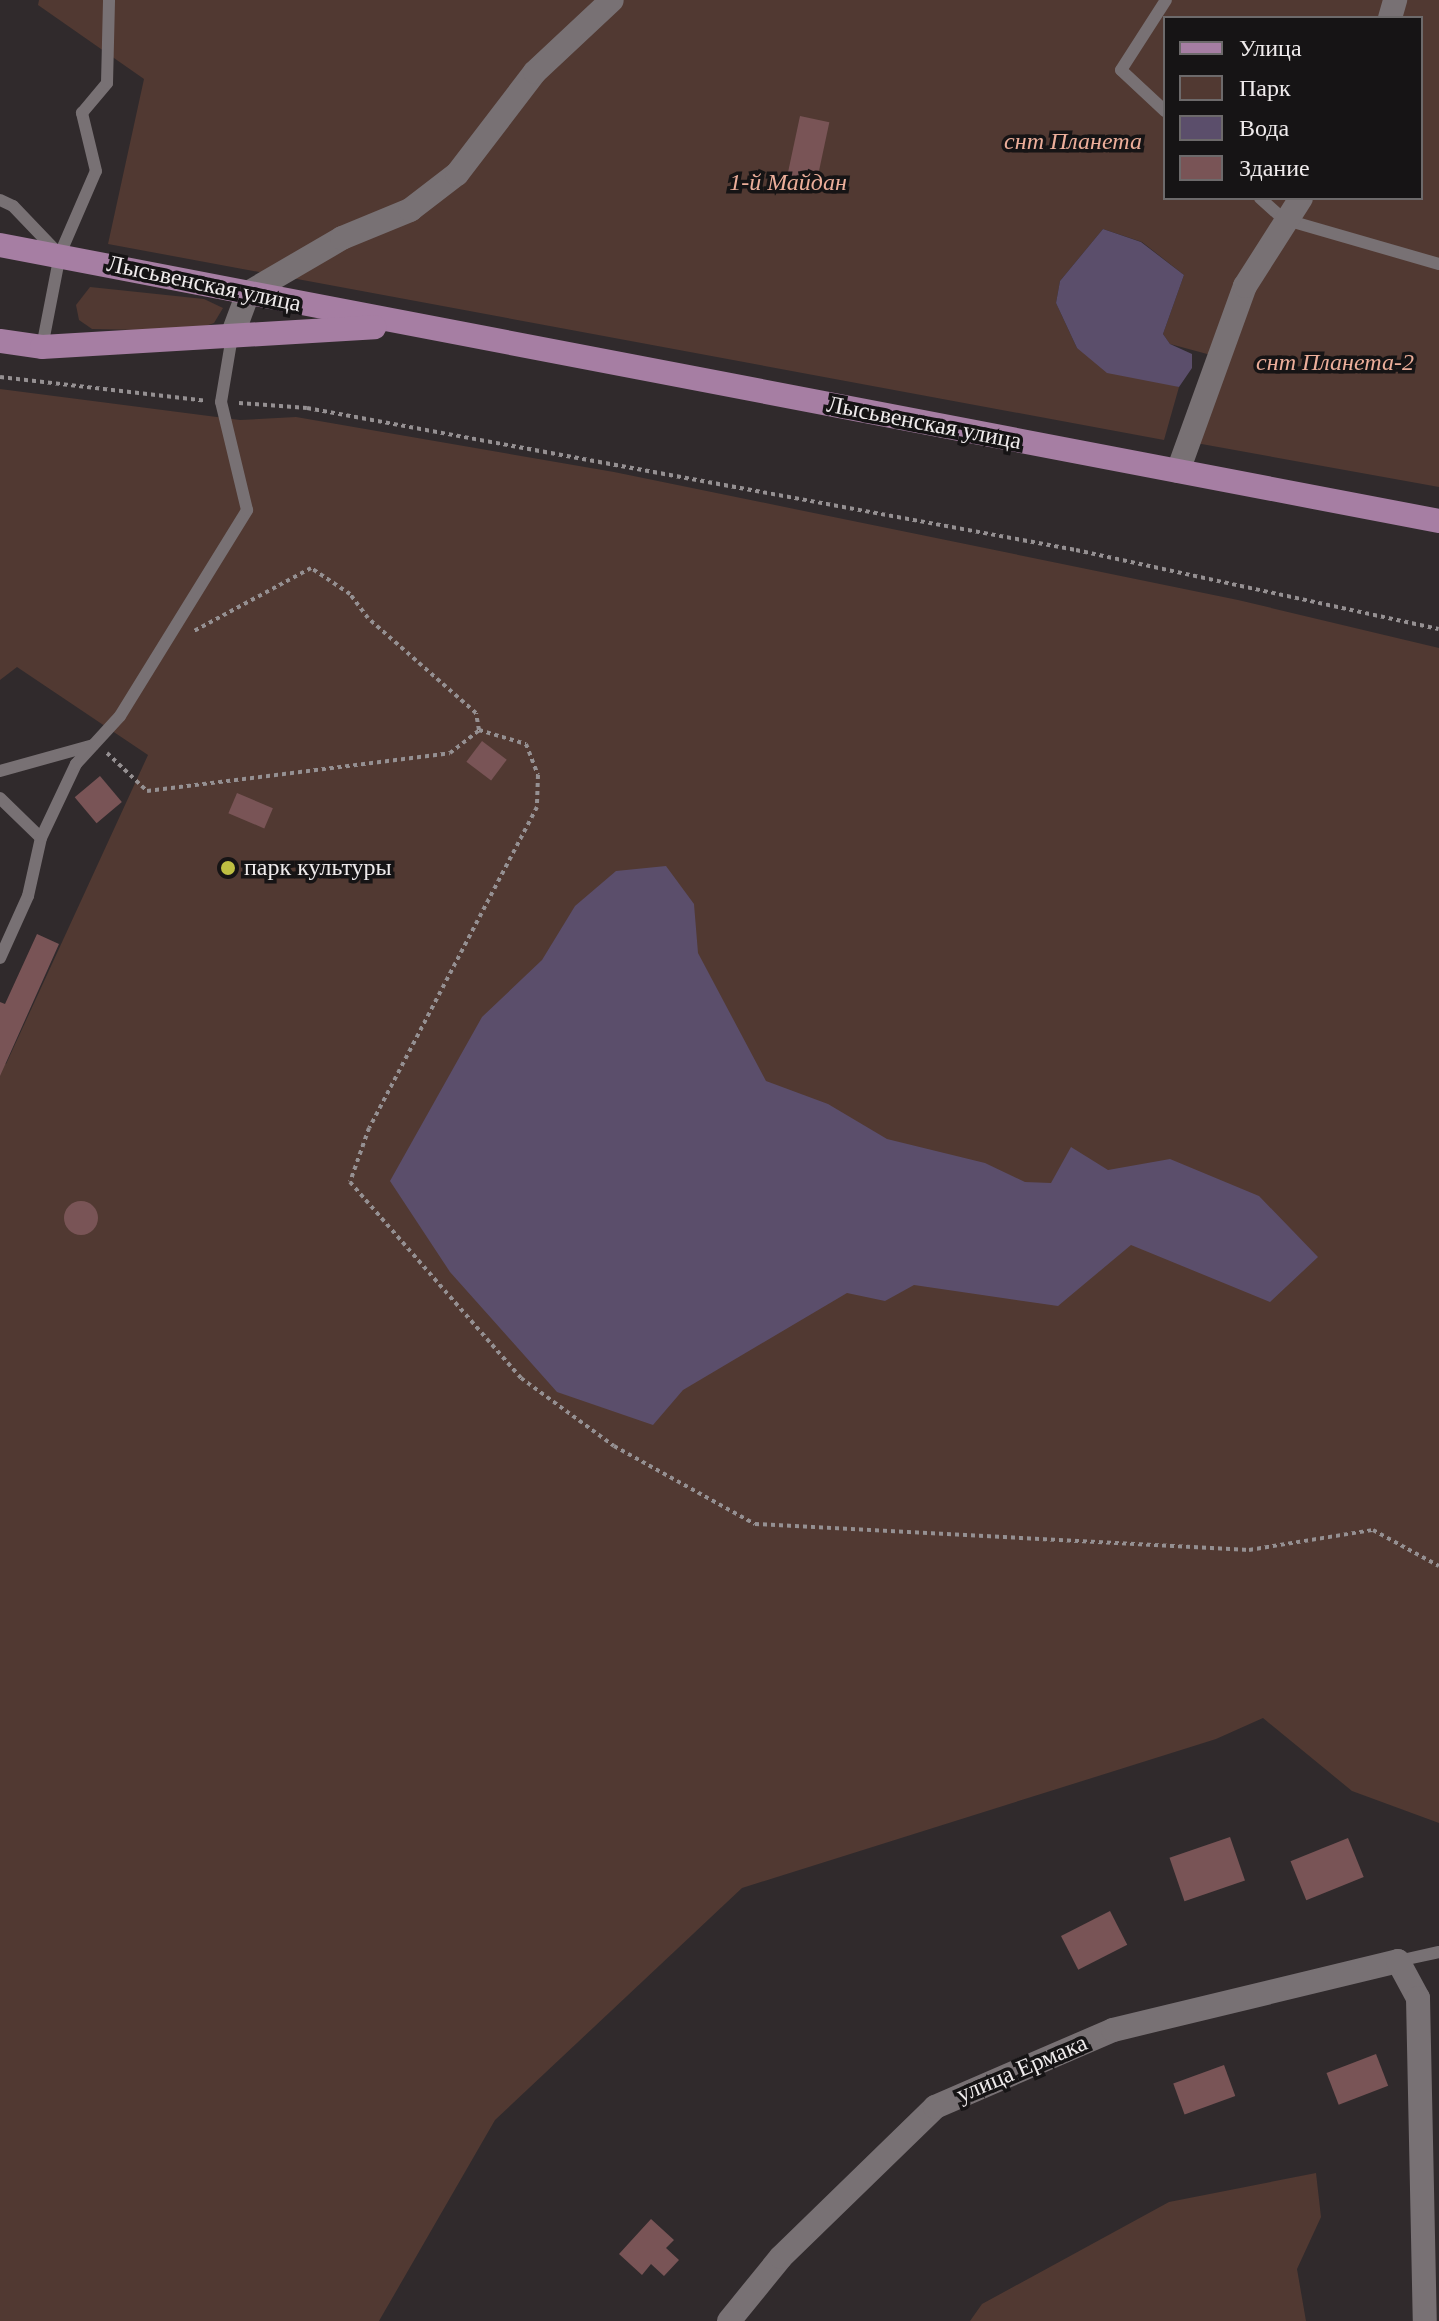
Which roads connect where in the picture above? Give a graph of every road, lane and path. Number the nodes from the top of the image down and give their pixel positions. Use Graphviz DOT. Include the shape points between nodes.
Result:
graph roads {
  1 [pos="109,0"];
  2 [pos="612,0"];
  3 [pos="1166,0"];
  4 [pos="1163,109"];
  5 [pos="0,200"];
  6 [pos="1262,200"];
  7 [pos="1299,200"];
  8 [pos="1283,219"];
  9 [pos="0,245"];
  10 [pos="60,254"];
  11 [pos="1439,264"];
  12 [pos="248,293"];
  13 [pos="408,325"];
  14 [pos="232,336"];
  15 [pos="0,341"];
  16 [pos="42,347"];
  17 [pos="0,377"];
  18 [pos="221,402"];
  19 [pos="1178,471"];
  20 [pos="1439,521"];
  21 [pos="1439,629"];
  22 [pos="163,649"];
  23 [pos="479,730"];
  24 [pos="98,744"];
  25 [pos="0,771"];
  26 [pos="0,798"];
  27 [pos="41,838"];
  28 [pos="0,958"];
  29 [pos="1439,1566"];
  30 [pos="1439,1952"];
  31 [pos="1398,1961"];
  32 [pos="729,2321"];
  33 [pos="1425,2321"];
  1 -- 10 [label="lane" via="107,83 82,113 96,171"];
  2 -- 12 [label="street" via="535,72 457,174 426,199 285,267"];
  3 -- 4 [label="lane" via="1121,70"];
  5 -- 10 [label="lane" via="13,206"];
  6 -- 8 [label="lane"];
  7 -- 8 [label="street"];
  8 -- 11 [label="lane"];
  8 -- 19 [label="street" via="1245,286 1215,358"];
  9 -- 10 [label="main road, Лысьвенская улица"];
  10 -- 12 [label="main road, Лысьвенская улица"];
  10 -- 16 [label="lane"];
  12 -- 13 [label="main road, Лысьвенская улица"];
  12 -- 14 [label="street"];
  13 -- 14 [label="main road, Лысьвенская улица"];
  13 -- 19 [label="main road, Лысьвенская улица"];
  14 -- 16 [label="main road, Лысьвенская улица"];
  14 -- 18 [label="lane"];
  15 -- 16 [label="main road, Лысьвенская улица"];
  17 -- 18 [label="path"];
  18 -- 21 [label="path" via="307,408 557,453 1076,550"];
  18 -- 22 [label="lane" via="247,510"];
  19 -- 20 [label="main road, Лысьвенская улица"];
  22 -- 23 [label="path" via="311,568 350,594 368,618 476,713"];
  22 -- 24 [label="lane"];
  23 -- 24 [label="path" via="450,753 147,791"];
  23 -- 29 [label="path" via="526,744 538,775 537,807 369,1128 350,1182 521,1378 614,1446 755,1524 1249,1550 1373,1530"];
  24 -- 25 [label="lane"];
  24 -- 27 [label="lane" via="76,764"];
  26 -- 27 [label="lane"];
  27 -- 28 [label="lane" via="28,896"];
  30 -- 31 [label="lane"];
  31 -- 32 [label="street, улица Ермака" via="1113,2030 935,2107 781,2257"];
  31 -- 33 [label="street" via="1418,1998"];
}
